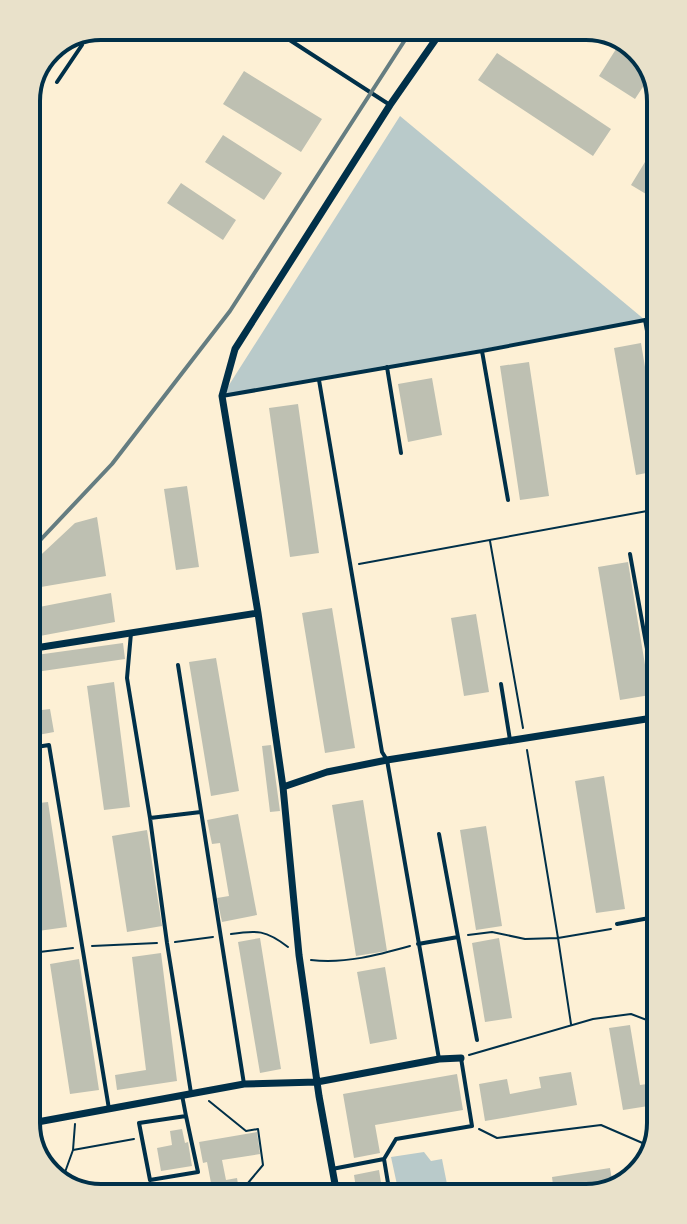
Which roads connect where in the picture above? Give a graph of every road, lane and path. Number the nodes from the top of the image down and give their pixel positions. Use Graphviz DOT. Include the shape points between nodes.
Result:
graph roads {
  1 [pos="435,40"];
  2 [pos="291,41"];
  3 [pos="81,43"];
  4 [pos="57,82"];
  5 [pos="390,105"];
  6 [pos="647,331"];
  7 [pos="482,351"];
  8 [pos="387,367"];
  9 [pos="319,380"];
  10 [pos="222,396"];
  11 [pos="401,453"];
  12 [pos="508,500"];
  13 [pos="647,511"];
  14 [pos="630,554"];
  15 [pos="350,566"];
  16 [pos="258,613"];
  17 [pos="131,633"];
  18 [pos="40,647"];
  19 [pos="647,649"];
  20 [pos="178,665"];
  21 [pos="501,684"];
  22 [pos="647,718"];
  23 [pos="510,740"];
  24 [pos="40,746"];
  25 [pos="387,760"];
  26 [pos="283,787"];
  27 [pos="201,812"];
  28 [pos="150,818"];
  29 [pos="439,834"];
  30 [pos="647,919"];
  31 [pos="615,926"];
  32 [pos="221,936"];
  33 [pos="458,937"];
  34 [pos="558,938"];
  35 [pos="167,943"];
  36 [pos="418,944"];
  37 [pos="81,947"];
  38 [pos="40,952"];
  39 [pos="299,955"];
  40 [pos="647,1020"];
  41 [pos="571,1025"];
  42 [pos="477,1040"];
  43 [pos="461,1058"];
  44 [pos="439,1059"];
  45 [pos="317,1082"];
  46 [pos="244,1084"];
  47 [pos="191,1094"];
  48 [pos="182,1095"];
  49 [pos="208,1100"];
  50 [pos="109,1109"];
  51 [pos="73,1115"];
  52 [pos="186,1116"];
  53 [pos="40,1121"];
  54 [pos="472,1126"];
  55 [pos="136,1139"];
  56 [pos="644,1144"];
  57 [pos="73,1150"];
  58 [pos="384,1159"];
  59 [pos="332,1169"];
  60 [pos="65,1172"];
  61 [pos="247,1184"];
  62 [pos="335,1184"];
  63 [pos="388,1184"];
  1 -- 5 [label="street"];
  2 -- 5 [label="lane"];
  3 -- 4 [label="lane"];
  5 -- 10 [label="street" via="235,349"];
  6 -- 7 [label="lane" via="645,320"];
  7 -- 8 [label="lane"];
  7 -- 12 [label="lane"];
  8 -- 9 [label="lane"];
  8 -- 11 [label="lane"];
  9 -- 10 [label="lane"];
  9 -- 15 [label="lane"];
  10 -- 16 [label="street"];
  13 -- 15 [label="path"];
  14 -- 19 [label="lane"];
  15 -- 25 [label="lane"];
  16 -- 17 [label="street"];
  16 -- 26 [label="street"];
  17 -- 18 [label="street"];
  17 -- 28 [label="lane" via="127,678"];
  20 -- 27 [label="lane"];
  21 -- 23 [label="lane"];
  22 -- 23 [label="street"];
  23 -- 25 [label="street"];
  24 -- 37 [label="lane" via="49,745"];
  25 -- 26 [label="street"];
  25 -- 36 [label="lane"];
  26 -- 39 [label="street"];
  27 -- 28 [label="lane"];
  27 -- 32 [label="lane"];
  28 -- 35 [label="lane"];
  29 -- 33 [label="lane"];
  30 -- 31 [label="lane"];
  31 -- 34 [label="path"];
  32 -- 35 [label="path"];
  32 -- 39 [label="path" via="259,931"];
  32 -- 46 [label="lane"];
  33 -- 34 [label="path" via="492,932"];
  33 -- 36 [label="lane"];
  33 -- 42 [label="lane"];
  34 -- 41 [label="path"];
  35 -- 37 [label="path"];
  35 -- 47 [label="lane"];
  36 -- 39 [label="path" via="327,962"];
  36 -- 44 [label="lane"];
  37 -- 38 [label="path"];
  37 -- 50 [label="lane"];
  39 -- 45 [label="street"];
  40 -- 41 [label="path" via="631,1014"];
  41 -- 43 [label="path"];
  43 -- 44 [label="street"];
  43 -- 54 [label="lane"];
  44 -- 45 [label="street"];
  45 -- 46 [label="street"];
  45 -- 59 [label="street"];
  46 -- 47 [label="street"];
  47 -- 48 [label="street"];
  48 -- 50 [label="street"];
  48 -- 52 [label="lane"];
  49 -- 61 [label="path" via="246,1131 258,1129 263,1165"];
  50 -- 51 [label="street"];
  51 -- 53 [label="street"];
  51 -- 57 [label="path"];
  52 -- 52 [label="lane" via="139,1123 150,1180 198,1172"];
  54 -- 56 [label="path" via="497,1138 601,1125"];
  54 -- 58 [label="lane" via="396,1139"];
  55 -- 57 [label="path"];
  57 -- 60 [label="path"];
  58 -- 59 [label="lane"];
  58 -- 63 [label="lane"];
  59 -- 62 [label="street"];
}
